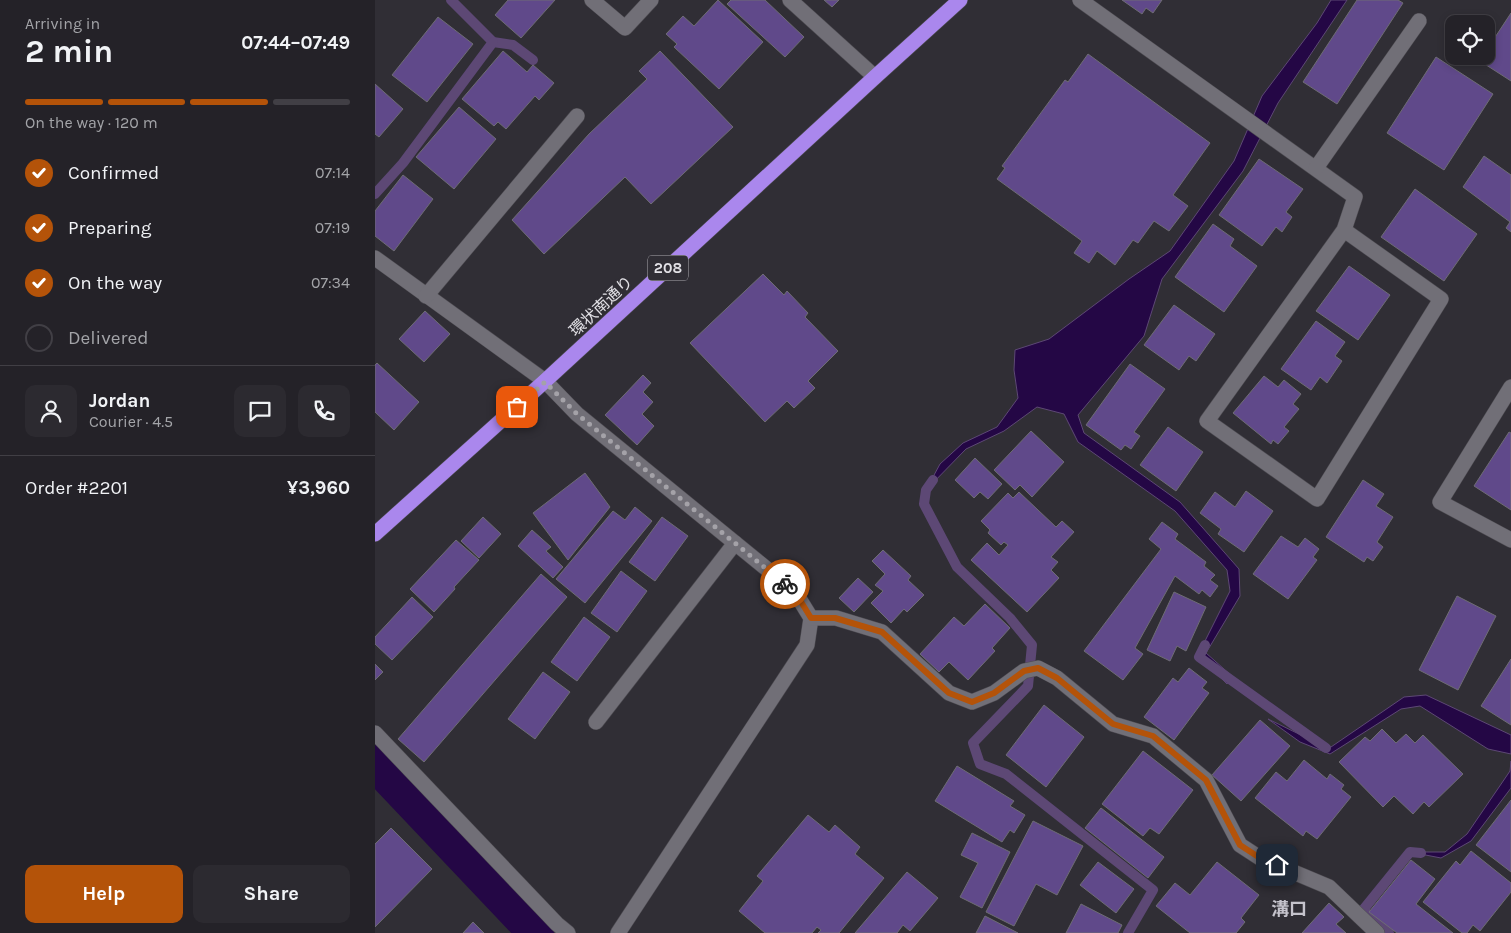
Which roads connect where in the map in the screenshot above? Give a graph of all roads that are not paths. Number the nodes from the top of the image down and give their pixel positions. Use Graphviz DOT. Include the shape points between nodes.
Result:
graph roads {
  1 [pos="592,0"];
  2 [pos="651,0"];
  3 [pos="790,0"];
  4 [pos="961,0"];
  5 [pos="1080,0"];
  6 [pos="1419,22"];
  7 [pos="875,77"];
  8 [pos="577,116"];
  9 [pos="1316,168"];
  10 [pos="1343,230"];
  11 [pos="375,258"];
  12 [pos="426,296"];
  13 [pos="545,382"];
  14 [pos="1511,387"];
  15 [pos="375,534"];
  16 [pos="1511,540"];
  17 [pos="735,543"];
  18 [pos="811,618"];
  19 [pos="596,722"];
  20 [pos="375,733"];
  21 [pos="569,933"];
  22 [pos="618,933"];
  23 [pos="1377,933"];
  1 -- 2 [label="street" via="625,28"];
  3 -- 7 [label="street"];
  4 -- 7 [label="highway, 環状南通り / 208"];
  5 -- 9 [label="street"];
  6 -- 9 [label="street"];
  7 -- 13 [label="highway, 環状南通り / 208"];
  8 -- 12 [label="street"];
  9 -- 10 [label="street" via="1355,197"];
  10 -- 10 [label="street" via="1441,299 1317,499 1207,421"];
  11 -- 12 [label="street"];
  12 -- 13 [label="street"];
  13 -- 15 [label="highway, 環状南通り / 208"];
  13 -- 17 [label="street" via="577,414"];
  14 -- 16 [label="street" via="1439,502"];
  17 -- 18 [label="street" via="795,592"];
  17 -- 19 [label="street"];
  18 -- 22 [label="street" via="807,645"];
  18 -- 23 [label="street" via="835,618 882,632 949,693 972,702 994,693 1031,669 1057,678 1113,724 1153,736 1206,780 1240,845 1260,858 1329,887"];
  20 -- 21 [label="street"];
}
